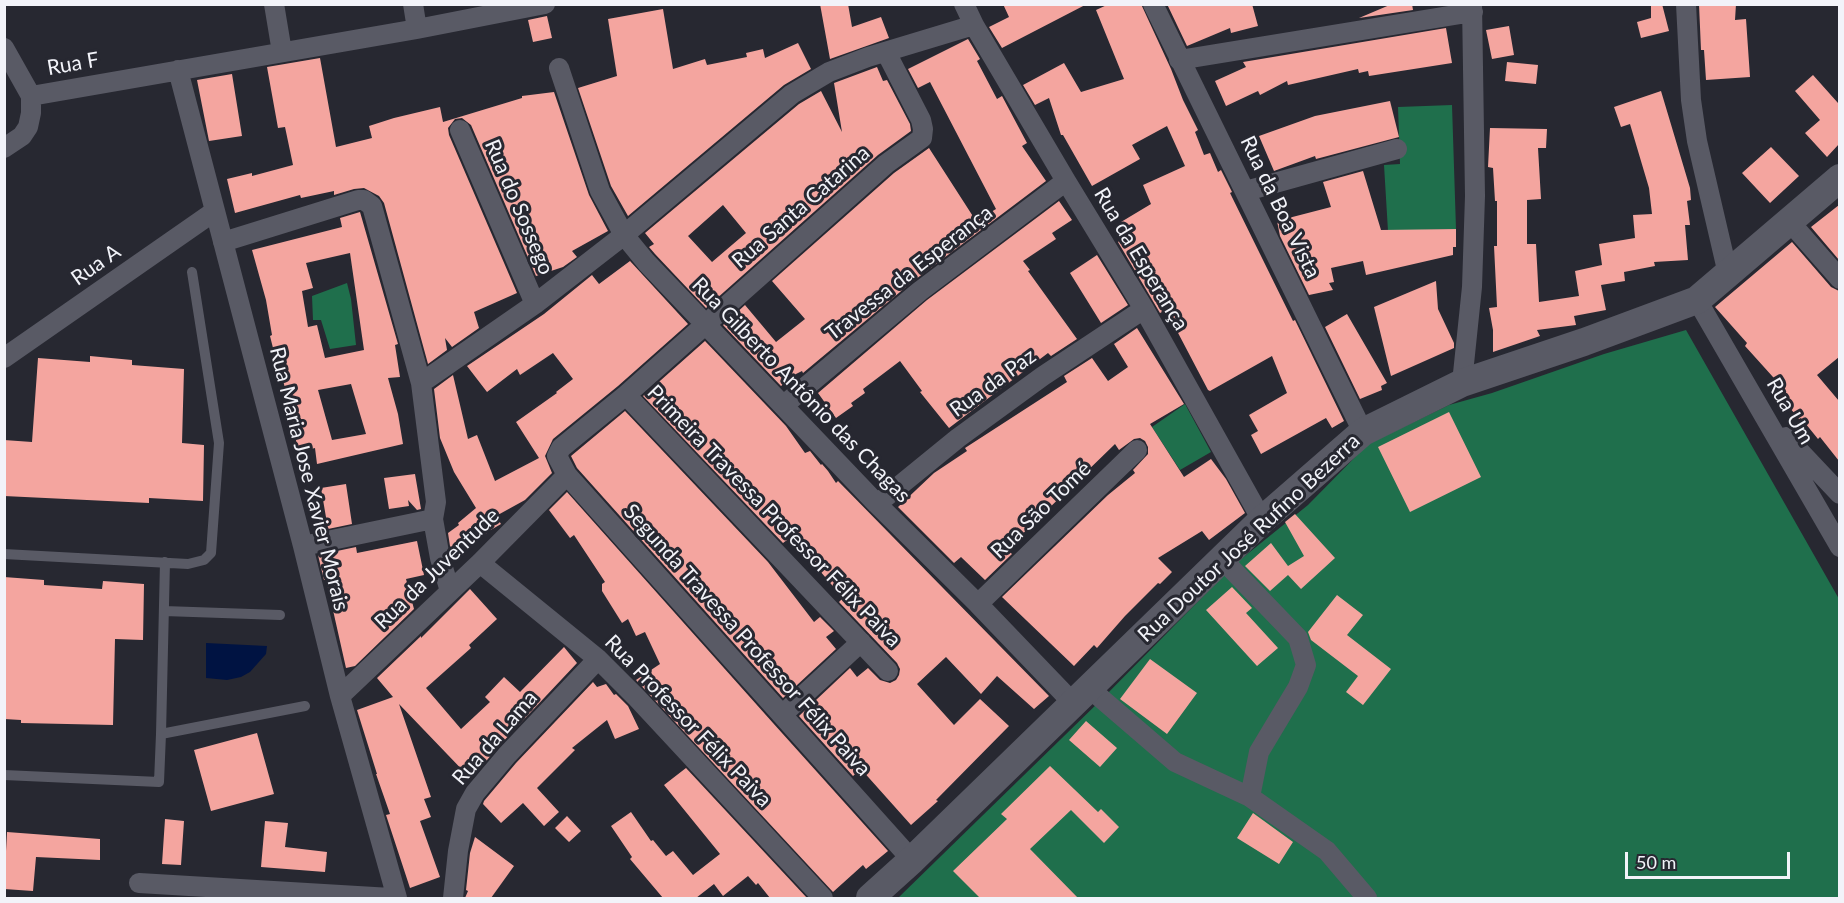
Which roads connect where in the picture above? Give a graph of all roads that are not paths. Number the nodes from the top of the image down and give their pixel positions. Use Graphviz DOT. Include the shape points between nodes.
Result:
graph roads {
  1 [pos="274,4"];
  2 [pos="413,4"];
  3 [pos="545,4"];
  4 [pos="964,4"];
  5 [pos="1153,4"];
  6 [pos="1686,4"];
  7 [pos="1472,8"];
  8 [pos="974,25"];
  9 [pos="417,29"];
  10 [pos="4,48"];
  11 [pos="282,52"];
  12 [pos="886,52"];
  13 [pos="1179,60"];
  14 [pos="559,68"];
  15 [pos="178,70"];
  16 [pos="31,96"];
  17 [pos="460,130"];
  18 [pos="4,148"];
  19 [pos="1397,149"];
  20 [pos="1839,178"];
  21 [pos="1066,181"];
  22 [pos="1245,191"];
  23 [pos="215,211"];
  24 [pos="1790,222"];
  25 [pos="624,235"];
  26 [pos="223,242"];
  27 [pos="192,272"];
  28 [pos="1728,274"];
  29 [pos="1839,279"];
  30 [pos="1697,300"];
  31 [pos="535,304"];
  32 [pos="1144,309"];
  33 [pos="704,325"];
  34 [pos="4,358"];
  35 [pos="421,383"];
  36 [pos="1462,383"];
  37 [pos="626,395"];
  38 [pos="784,405"];
  39 [pos="1764,413"];
  40 [pos="1363,432"];
  41 [pos="561,448"];
  42 [pos="1137,450"];
  43 [pos="567,475"];
  44 [pos="1839,494"];
  45 [pos="877,504"];
  46 [pos="433,519"];
  47 [pos="1262,520"];
  48 [pos="303,546"];
  49 [pos="1839,547"];
  50 [pos="4,554"];
  51 [pos="1222,559"];
  52 [pos="165,562"];
  53 [pos="480,563"];
  54 [pos="450,591"];
  55 [pos="978,604"];
  56 [pos="164,611"];
  57 [pos="280,615"];
  58 [pos="861,642"];
  59 [pos="598,659"];
  60 [pos="888,671"];
  61 [pos="1081,695"];
  62 [pos="340,696"];
  63 [pos="305,706"];
  64 [pos="782,715"];
  65 [pos="161,734"];
  66 [pos="4,776"];
  67 [pos="1250,797"];
  68 [pos="912,860"];
  69 [pos="139,884"];
  70 [pos="391,898"];
  71 [pos="397,898"];
  72 [pos="453,898"];
  73 [pos="823,898"];
  74 [pos="870,898"];
  75 [pos="1367,898"];
  1 -- 11 [label="street"];
  2 -- 9 [label="street"];
  3 -- 9 [label="street"];
  4 -- 8 [label="street, Rua da Esperança"];
  5 -- 13 [label="street, Rua da Boa Vista"];
  6 -- 28 [label="street" via="1690,100"];
  7 -- 13 [label="street"];
  7 -- 36 [label="street" via="1475,196 1472,287"];
  8 -- 12 [label="street"];
  8 -- 21 [label="street, Rua da Esperança"];
  9 -- 11 [label="street"];
  10 -- 16 [label="street, Rua F"];
  11 -- 15 [label="street, Rua F"];
  12 -- 25 [label="street" via="829,72 792,94"];
  12 -- 33 [label="street, Rua Santa Catarina" via="921,120 922,138 886,164"];
  13 -- 22 [label="street, Rua da Boa Vista"];
  14 -- 25 [label="street, Rua Gilberto Antônio das Chagas" via="600,191"];
  15 -- 16 [label="street, Rua F"];
  15 -- 23 [label="street, Rua Maria Jose Xavier Morais"];
  16 -- 18 [label="street" via="28,127"];
  17 -- 31 [label="street, Rua do Sossego"];
  19 -- 22 [label="street"];
  20 -- 24 [label="main road, Rua Doutor José Rufino Bezerra"];
  21 -- 32 [label="street, Rua da Esperança"];
  21 -- 38 [label="street, Travessa da Esperança" via="921,291"];
  22 -- 40 [label="street, Rua da Boa Vista"];
  23 -- 26 [label="street, Rua Maria Jose Xavier Morais"];
  23 -- 34 [label="street, Rua A"];
  24 -- 28 [label="main road, Rua Doutor José Rufino Bezerra"];
  24 -- 29 [label="street"];
  25 -- 31 [label="street"];
  25 -- 33 [label="street, Rua Gilberto Antônio das Chagas"];
  26 -- 35 [label="street" via="358,200 368,202"];
  26 -- 48 [label="street, Rua Maria Jose Xavier Morais"];
  27 -- 52 [label="lane" via="219,443 211,553 204,560 188,564"];
  28 -- 30 [label="main road, Rua Doutor José Rufino Bezerra"];
  30 -- 36 [label="main road, Rua Doutor José Rufino Bezerra"];
  30 -- 39 [label="street, Rua Um"];
  31 -- 35 [label="street"];
  32 -- 45 [label="street, Rua da Paz" via="967,431"];
  32 -- 47 [label="street, Rua da Esperança"];
  33 -- 37 [label="street, Rua Santa Catarina"];
  33 -- 38 [label="street, Rua Gilberto Antônio das Chagas"];
  35 -- 46 [label="street" via="436,502"];
  36 -- 40 [label="main road, Rua Doutor José Rufino Bezerra"];
  37 -- 41 [label="street, Rua Santa Catarina"];
  37 -- 58 [label="street, Primeira Travessa Professor Félix Paiva"];
  38 -- 45 [label="street, Rua Gilberto Antônio das Chagas"];
  39 -- 44 [label="street"];
  39 -- 49 [label="street, Rua Um"];
  40 -- 47 [label="main road, Rua Doutor José Rufino Bezerra"];
  41 -- 43 [label="street, Segunda Travessa Professor Félix Paiva" via="558,460"];
  42 -- 55 [label="street, Rua São Tomé"];
  43 -- 53 [label="street, Rua da Juventude"];
  43 -- 64 [label="street, Segunda Travessa Professor Félix Paiva"];
  45 -- 55 [label="street, Rua Gilberto Antônio das Chagas"];
  46 -- 48 [label="street"];
  46 -- 54 [label="street"];
  47 -- 51 [label="main road, Rua Doutor José Rufino Bezerra"];
  48 -- 62 [label="street, Rua Maria Jose Xavier Morais"];
  50 -- 52 [label="lane"];
  51 -- 61 [label="main road, Rua Doutor José Rufino Bezerra"];
  51 -- 67 [label="street" via="1298,638 1306,665 1298,687 1259,752"];
  52 -- 56 [label="lane"];
  53 -- 54 [label="street, Rua da Juventude"];
  53 -- 59 [label="street, Rua Professor Félix Paiva"];
  54 -- 62 [label="street, Rua da Juventude"];
  55 -- 61 [label="street, Rua Gilberto Antônio das Chagas"];
  56 -- 57 [label="lane"];
  56 -- 65 [label="lane"];
  58 -- 60 [label="street, Primeira Travessa Professor Félix Paiva"];
  58 -- 64 [label="street"];
  59 -- 72 [label="street, Rua da Lama" via="475,793 466,809"];
  59 -- 73 [label="street, Rua Professor Félix Paiva"];
  61 -- 67 [label="street, Rua Gilberto Antônio das Chagas" via="1175,762"];
  61 -- 68 [label="main road, Rua Doutor José Rufino Bezerra"];
  62 -- 71 [label="street, Rua Maria Jose Xavier Morais"];
  63 -- 65 [label="lane"];
  64 -- 68 [label="street, Segunda Travessa Professor Félix Paiva"];
  65 -- 66 [label="lane" via="159,782"];
  67 -- 75 [label="street, Rua Gilberto Antônio das Chagas" via="1327,850"];
  68 -- 74 [label="main road, Rua Doutor José Rufino Bezerra"];
  69 -- 70 [label="street"];
}
